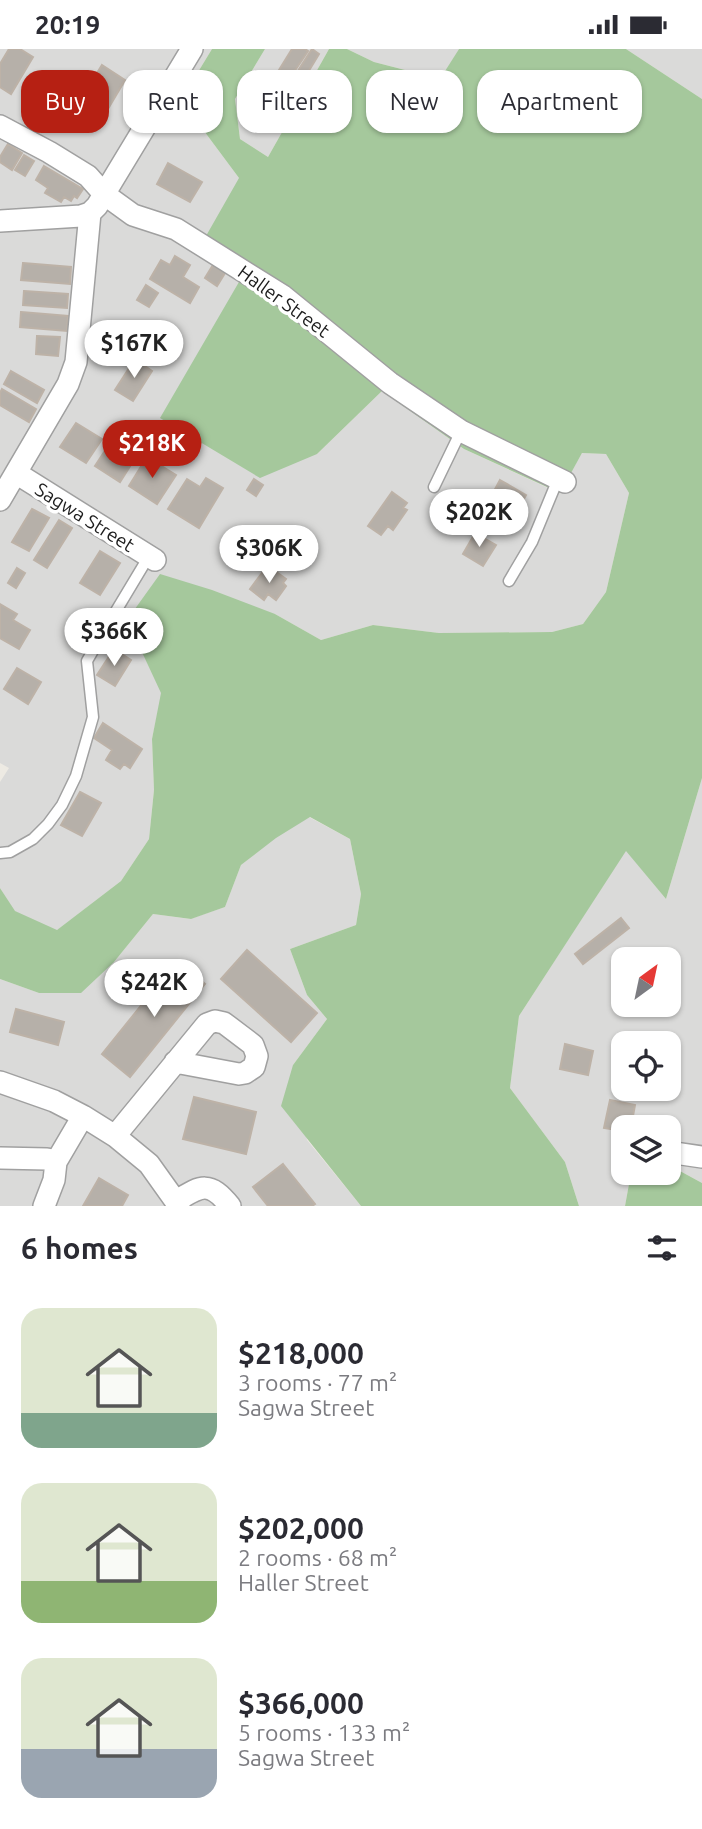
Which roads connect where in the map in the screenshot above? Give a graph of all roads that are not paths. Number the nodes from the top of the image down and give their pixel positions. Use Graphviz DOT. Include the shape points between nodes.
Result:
graph roads {
  1 [pos="192,49"];
  2 [pos="0,126"];
  3 [pos="104,194"];
  4 [pos="90,213"];
  5 [pos="0,221"];
  6 [pos="461,431"];
  7 [pos="16,473"];
  8 [pos="561,481"];
  9 [pos="434,487"];
  10 [pos="0,500"];
  11 [pos="152,558"];
  12 [pos="509,581"];
  13 [pos="0,853"];
  14 [pos="175,1062"];
  15 [pos="0,1082"];
  16 [pos="83,1116"];
  17 [pos="116,1136"];
  18 [pos="681,1154"];
  19 [pos="702,1157"];
  20 [pos="0,1158"];
  21 [pos="57,1162"];
  22 [pos="177,1203"];
  23 [pos="44,1206"];
  24 [pos="230,1206"];
  1 -- 3 [label="street"];
  2 -- 3 [label="street, Haller Street" via="88,176"];
  3 -- 4 [label="street"];
  3 -- 6 [label="street, Haller Street" via="134,215 176,229 283,296 390,383"];
  4 -- 5 [label="street"];
  4 -- 7 [label="street" via="76,362"];
  6 -- 8 [label="street, Haller Street"];
  6 -- 9 [label="lane"];
  7 -- 10 [label="street"];
  7 -- 11 [label="street, Sagwa Street"];
  8 -- 12 [label="lane"];
  11 -- 13 [label="lane" via="88,661 93,717 67,795 33,839"];
  14 -- 17 [label="street"];
  15 -- 16 [label="street"];
  16 -- 17 [label="street"];
  16 -- 21 [label="street"];
  17 -- 22 [label="street" via="149,1164"];
  18 -- 19 [label="street"];
  20 -- 21 [label="street"];
  21 -- 23 [label="street"];
  22 -- 24 [label="street" via="199,1187 222,1196"];
}
